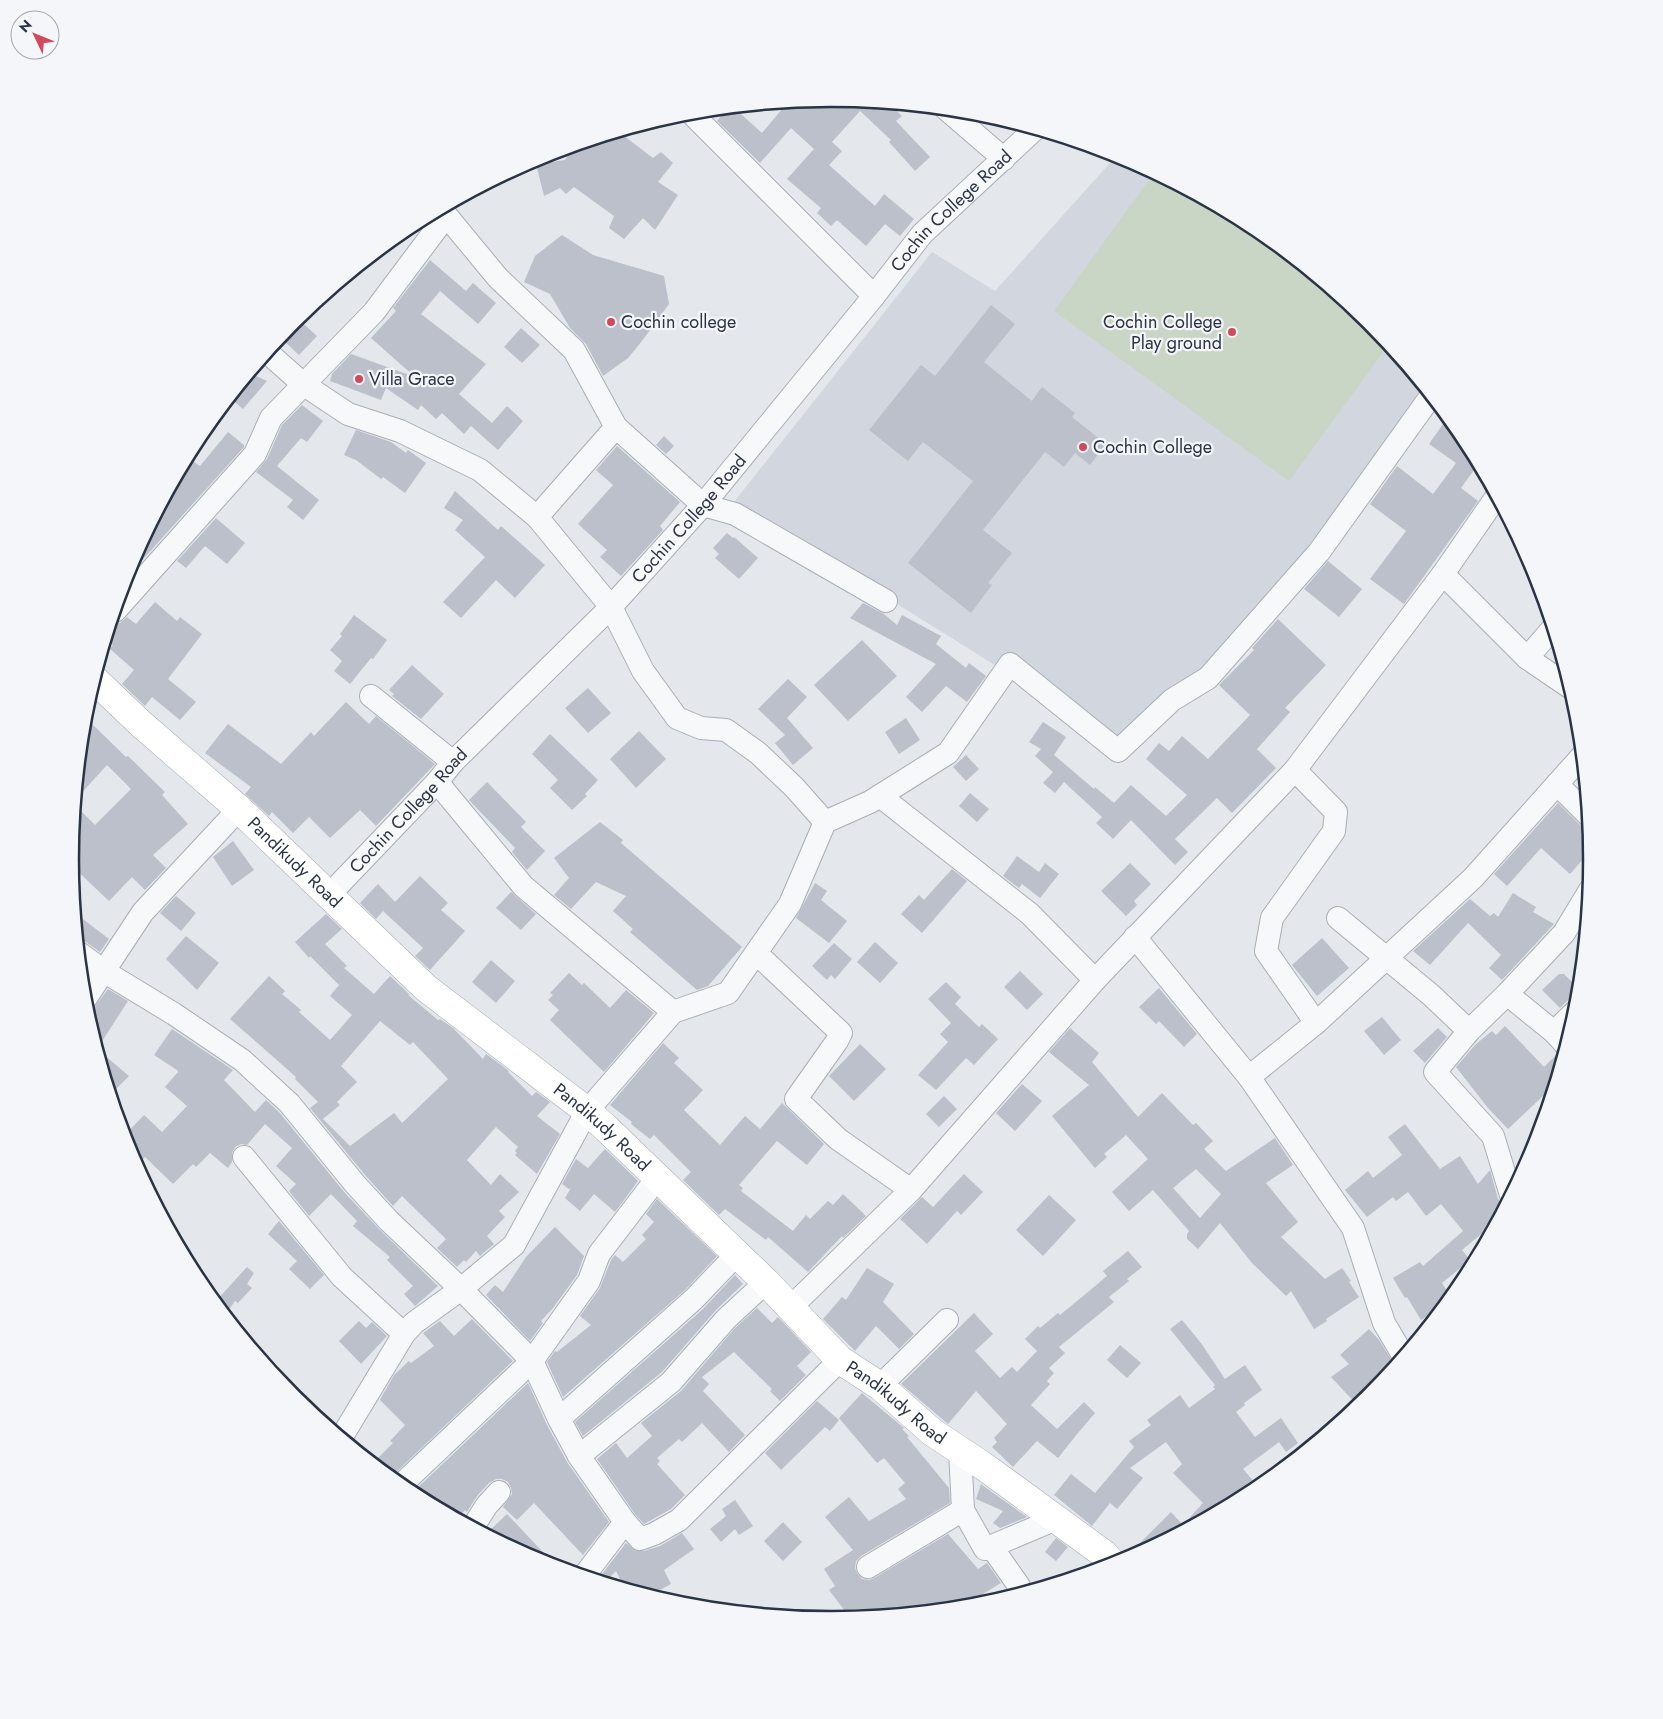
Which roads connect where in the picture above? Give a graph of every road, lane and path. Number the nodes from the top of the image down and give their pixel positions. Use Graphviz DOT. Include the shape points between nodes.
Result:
graph roads {
  1 [pos="956,117"];
  2 [pos="697,119"];
  3 [pos="1030,133"];
  4 [pos="1004,159"];
  5 [pos="445,214"];
  6 [pos="439,218"];
  7 [pos="874,296"];
  8 [pos="272,356"];
  9 [pos="303,384"];
  10 [pos="1429,401"];
  11 [pos="616,427"];
  12 [pos="1493,502"];
  13 [pos="703,505"];
  14 [pos="537,517"];
  15 [pos="1443,574"];
  16 [pos="126,599"];
  17 [pos="886,601"];
  18 [pos="611,607"];
  19 [pos="1549,633"];
  20 [pos="1527,658"];
  21 [pos="1563,682"];
  22 [pos="100,684"];
  23 [pos="371,696"];
  24 [pos="1578,761"];
  25 [pos="453,762"];
  26 [pos="1295,770"];
  27 [pos="437,782"];
  28 [pos="1557,784"];
  29 [pos="880,796"];
  30 [pos="239,809"];
  31 [pos="1583,810"];
  32 [pos="825,822"];
  33 [pos="329,895"];
  34 [pos="1583,901"];
  35 [pos="1338,918"];
  36 [pos="1135,937"];
  37 [pos="756,953"];
  38 [pos="85,957"];
  39 [pos="1388,958"];
  40 [pos="105,972"];
  41 [pos="1095,980"];
  42 [pos="91,992"];
  43 [pos="1507,994"];
  44 [pos="674,1012"];
  45 [pos="1316,1023"];
  46 [pos="1469,1031"];
  47 [pos="1560,1039"];
  48 [pos="1249,1077"];
  49 [pos="587,1111"];
  50 [pos="244,1157"];
  51 [pos="658,1177"];
  52 [pos="1509,1188"];
  53 [pos="911,1190"];
  54 [pos="737,1254"];
  55 [pos="766,1282"];
  56 [pos="461,1289"];
  57 [pos="791,1307"];
  58 [pos="947,1320"];
  59 [pos="404,1334"];
  60 [pos="1401,1352"];
  61 [pos="840,1360"];
  62 [pos="532,1361"];
  63 [pos="880,1386"];
  64 [pos="559,1419"];
  65 [pos="344,1433"];
  66 [pos="960,1450"];
  67 [pos="580,1456"];
  68 [pos="406,1480"];
  69 [pos="499,1492"];
  70 [pos="963,1510"];
  71 [pos="1056,1519"];
  72 [pos="476,1522"];
  73 [pos="625,1522"];
  74 [pos="992,1546"];
  75 [pos="1109,1559"];
  76 [pos="868,1567"];
  77 [pos="588,1571"];
  78 [pos="1019,1586"];
  1 -- 4 [label="street"];
  2 -- 7 [label="street"];
  3 -- 4 [label="street, Cochin College Road"];
  4 -- 7 [label="street, Cochin College Road" via="922,234"];
  5 -- 11 [label="street" via="498,278 574,350"];
  6 -- 9 [label="street" via="374,312"];
  7 -- 13 [label="street, Cochin College Road"];
  8 -- 9 [label="street"];
  9 -- 14 [label="street" via="348,414 400,431 480,470"];
  9 -- 16 [label="street" via="271,418 255,454"];
  10 -- 29 [label="street" via="1319,552 1208,678 1172,700 1118,751 1010,664 948,753"];
  11 -- 13 [label="street"];
  11 -- 14 [label="street"];
  12 -- 15 [label="street"];
  13 -- 17 [label="street" via="735,514"];
  13 -- 18 [label="street, Cochin College Road"];
  14 -- 18 [label="street"];
  15 -- 20 [label="street"];
  15 -- 26 [label="street"];
  18 -- 25 [label="street, Cochin College Road"];
  18 -- 32 [label="street" via="643,671 677,718 702,728 726,730 758,753"];
  19 -- 20 [label="street"];
  20 -- 21 [label="street"];
  22 -- 30 [label="street, Pandikudy Road"];
  23 -- 25 [label="street"];
  24 -- 28 [label="street"];
  25 -- 27 [label="street, Cochin College Road"];
  26 -- 36 [label="street"];
  26 -- 45 [label="street" via="1336,812 1334,831 1272,918 1266,951"];
  27 -- 33 [label="street, Cochin College Road"];
  27 -- 44 [label="street" via="523,886"];
  28 -- 31 [label="street"];
  28 -- 39 [label="street" via="1473,878"];
  29 -- 32 [label="street"];
  29 -- 41 [label="street" via="1030,914"];
  30 -- 33 [label="street, Pandikudy Road"];
  30 -- 40 [label="street" via="143,912"];
  32 -- 37 [label="street" via="790,904"];
  33 -- 49 [label="street, Pandikudy Road" via="426,988"];
  34 -- 43 [label="street" via="1564,933"];
  35 -- 39 [label="street"];
  36 -- 41 [label="street"];
  36 -- 48 [label="street"];
  37 -- 44 [label="street" via="728,993"];
  37 -- 53 [label="street" via="841,1032 796,1099 838,1139"];
  38 -- 40 [label="street"];
  39 -- 45 [label="street"];
  39 -- 46 [label="street"];
  40 -- 42 [label="street"];
  40 -- 56 [label="street" via="242,1060 289,1103 388,1221"];
  41 -- 53 [label="street"];
  43 -- 46 [label="street"];
  43 -- 47 [label="street"];
  44 -- 49 [label="street"];
  45 -- 48 [label="street"];
  46 -- 52 [label="street" via="1435,1072 1493,1136"];
  48 -- 60 [label="street" via="1353,1228 1384,1323"];
  49 -- 51 [label="street, Pandikudy Road"];
  49 -- 56 [label="street" via="514,1245"];
  50 -- 59 [label="street" via="342,1277"];
  51 -- 54 [label="street, Pandikudy Road"];
  51 -- 62 [label="street" via="599,1254 589,1282"];
  53 -- 57 [label="street"];
  54 -- 55 [label="street, Pandikudy Road"];
  54 -- 64 [label="street" via="694,1299"];
  55 -- 57 [label="street, Pandikudy Road"];
  55 -- 67 [label="street" via="726,1320 671,1382"];
  56 -- 59 [label="street"];
  56 -- 62 [label="street"];
  57 -- 61 [label="street, Pandikudy Road"];
  58 -- 63 [label="street"];
  59 -- 65 [label="street"];
  61 -- 63 [label="street, Pandikudy Road"];
  61 -- 73 [label="street" via="678,1520 640,1539"];
  62 -- 64 [label="street"];
  62 -- 68 [label="street"];
  63 -- 66 [label="street, Pandikudy Road" via="932,1432"];
  64 -- 67 [label="street"];
  66 -- 70 [label="street"];
  66 -- 71 [label="street, Pandikudy Road"];
  67 -- 73 [label="street"];
  69 -- 72 [label="street"];
  70 -- 74 [label="street" via="985,1549"];
  70 -- 76 [label="street"];
  71 -- 74 [label="street"];
  71 -- 75 [label="street, Pandikudy Road"];
  73 -- 77 [label="street"];
  74 -- 78 [label="street"];
}
